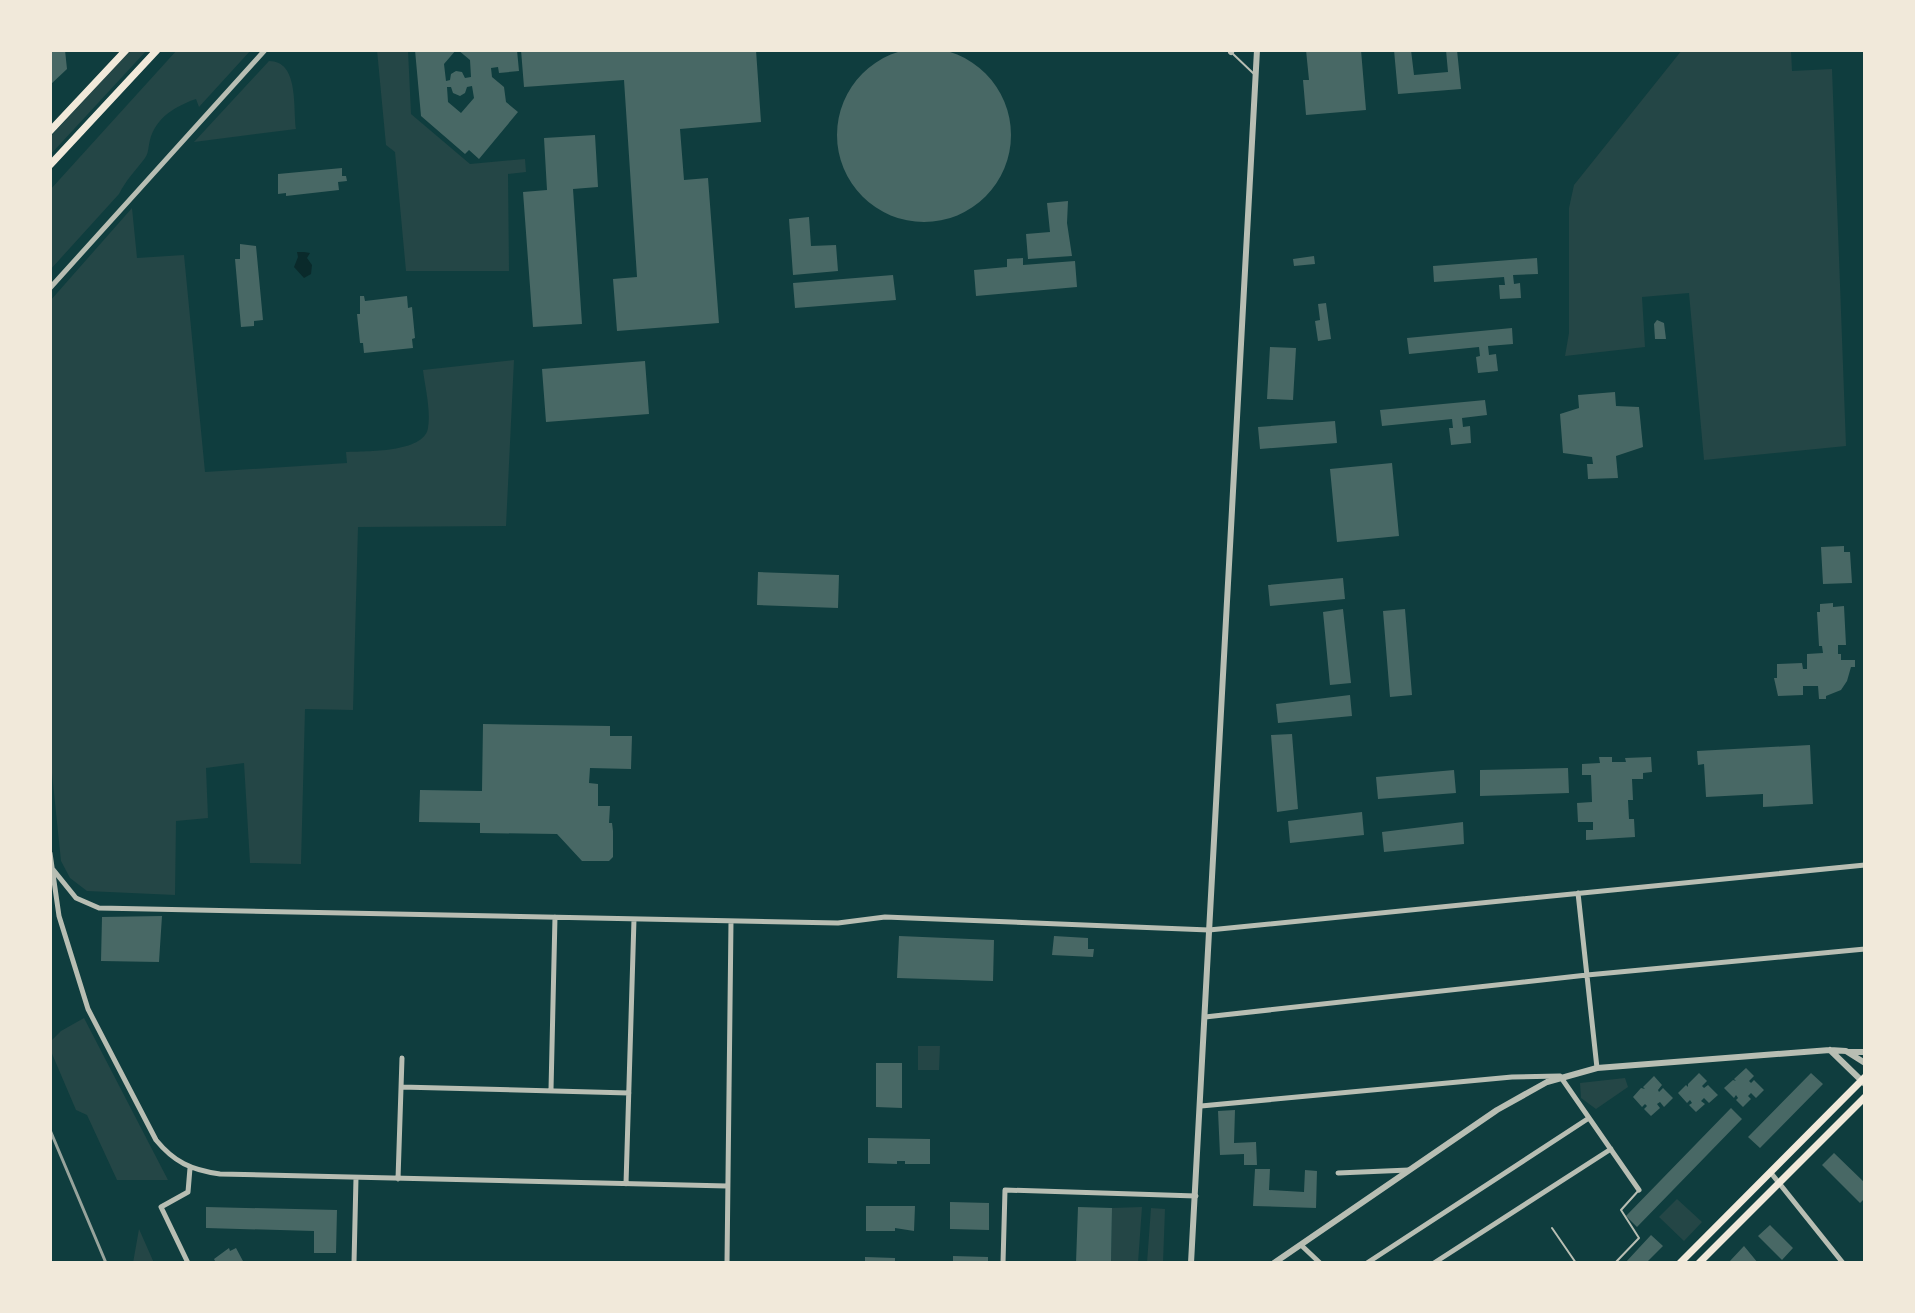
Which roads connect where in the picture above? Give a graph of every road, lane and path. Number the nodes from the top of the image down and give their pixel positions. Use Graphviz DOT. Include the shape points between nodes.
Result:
graph roads {
  1 [pos="126,50"];
  2 [pos="157,50"];
  3 [pos="265,50"];
  4 [pos="1257,50"];
  5 [pos="1232,51"];
  6 [pos="1255,75"];
  7 [pos="50,131"];
  8 [pos="50,165"];
  9 [pos="50,288"];
  10 [pos="50,853"];
  11 [pos="1865,865"];
  12 [pos="51,867"];
  13 [pos="1578,893"];
  14 [pos="555,917"];
  15 [pos="634,919"];
  16 [pos="731,921"];
  17 [pos="1209,930"];
  18 [pos="1865,949"];
  19 [pos="1587,975"];
  20 [pos="1205,1017"];
  21 [pos="1830,1050"];
  22 [pos="1846,1051"];
  23 [pos="1865,1052"];
  24 [pos="402,1058"];
  25 [pos="1865,1063"];
  26 [pos="1597,1068"];
  27 [pos="1560,1076"];
  28 [pos="1864,1080"];
  29 [pos="401,1087"];
  30 [pos="551,1090"];
  31 [pos="629,1093"];
  32 [pos="1865,1097"];
  33 [pos="1201,1106"];
  34 [pos="1589,1118"];
  35 [pos="1611,1149"];
  36 [pos="190,1168"];
  37 [pos="1410,1170"];
  38 [pos="1770,1172"];
  39 [pos="1338,1173"];
  40 [pos="356,1178"];
  41 [pos="398,1179"];
  42 [pos="1779,1183"];
  43 [pos="626,1184"];
  44 [pos="727,1186"];
  45 [pos="1639,1190"];
  46 [pos="1196,1196"];
  47 [pos="1552,1228"];
  48 [pos="1301,1245"];
  49 [pos="188,1263"];
  50 [pos="354,1263"];
  51 [pos="727,1263"];
  52 [pos="1003,1263"];
  53 [pos="1191,1263"];
  54 [pos="1274,1263"];
  55 [pos="1320,1263"];
  56 [pos="1367,1263"];
  57 [pos="1434,1263"];
  58 [pos="1576,1263"];
  59 [pos="1615,1263"];
  60 [pos="1680,1263"];
  61 [pos="1699,1263"];
  62 [pos="1843,1263"];
  1 -- 7 [label="main road"];
  2 -- 8 [label="main road"];
  3 -- 9 [label="street"];
  4 -- 6 [label="street"];
  5 -- 6 [label="lane"];
  6 -- 17 [label="street"];
  10 -- 12 [label="street"];
  11 -- 13 [label="street"];
  12 -- 14 [label="street" via="76,898 99,908"];
  12 -- 36 [label="street" via="59,916 88,1009 156,1140 171,1158"];
  13 -- 17 [label="street"];
  13 -- 19 [label="street"];
  14 -- 15 [label="street"];
  14 -- 30 [label="street"];
  15 -- 16 [label="street"];
  15 -- 31 [label="street"];
  16 -- 17 [label="street" via="838,923 885,917"];
  16 -- 44 [label="street"];
  17 -- 20 [label="street"];
  18 -- 19 [label="street"];
  19 -- 20 [label="street"];
  19 -- 26 [label="street"];
  20 -- 33 [label="street"];
  21 -- 22 [label="street"];
  21 -- 26 [label="street"];
  21 -- 28 [label="street"];
  22 -- 23 [label="street"];
  22 -- 25 [label="street"];
  24 -- 29 [label="street"];
  26 -- 27 [label="street"];
  27 -- 33 [label="street"];
  27 -- 34 [label="street"];
  27 -- 37 [label="street" via="1515,1098"];
  28 -- 38 [label="main road"];
  29 -- 30 [label="street"];
  29 -- 41 [label="street"];
  30 -- 31 [label="street"];
  31 -- 43 [label="street"];
  32 -- 42 [label="main road"];
  33 -- 46 [label="street"];
  34 -- 35 [label="street"];
  34 -- 56 [label="street"];
  35 -- 45 [label="street"];
  35 -- 57 [label="street"];
  36 -- 40 [label="street" via="220,1174"];
  36 -- 49 [label="street" via="188,1192 161,1207"];
  37 -- 39 [label="street"];
  37 -- 48 [label="street"];
  38 -- 42 [label="street"];
  38 -- 60 [label="main road"];
  40 -- 41 [label="street"];
  40 -- 50 [label="street"];
  41 -- 43 [label="street"];
  42 -- 61 [label="main road"];
  42 -- 62 [label="street"];
  43 -- 44 [label="street"];
  44 -- 51 [label="street"];
  45 -- 59 [label="lane" via="1621,1210 1639,1238"];
  46 -- 52 [label="street" via="1005,1190"];
  46 -- 53 [label="street"];
  47 -- 58 [label="lane"];
  48 -- 54 [label="street"];
  48 -- 55 [label="street"];
}
